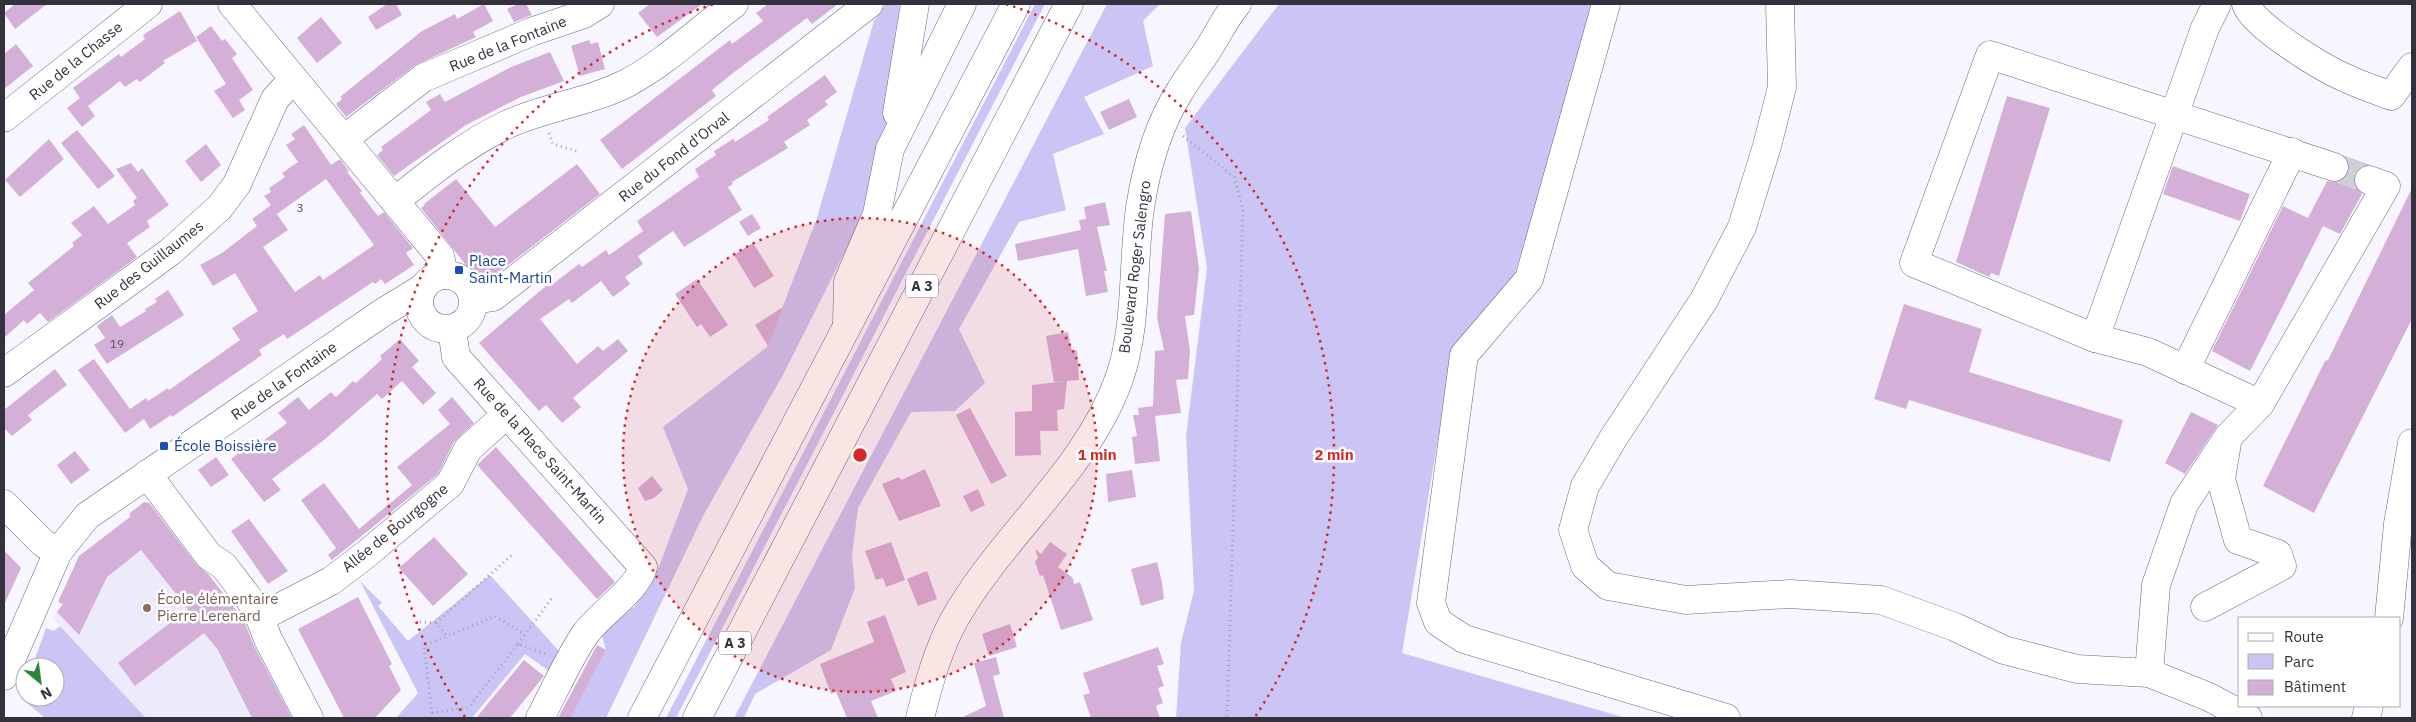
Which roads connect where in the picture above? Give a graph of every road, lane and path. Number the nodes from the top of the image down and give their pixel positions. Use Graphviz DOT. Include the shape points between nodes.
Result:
graph roads {
  1 [pos="148,4"];
  2 [pos="232,4"];
  3 [pos="600,4"];
  4 [pos="734,4"];
  5 [pos="869,4"];
  6 [pos="915,4"];
  7 [pos="1016,4"];
  8 [pos="1069,4"];
  9 [pos="1251,4"];
  10 [pos="1606,4"];
  11 [pos="1780,4"];
  12 [pos="2217,4"];
  13 [pos="2246,4"];
  14 [pos="959,7"];
  15 [pos="1232,11"];
  16 [pos="2412,67"];
  17 [pos="293,79"];
  18 [pos="540,112"];
  19 [pos="2174,116"];
  20 [pos="4,118"];
  21 [pos="1164,122"];
  22 [pos="344,139"];
  23 [pos="890,149"];
  24 [pos="579,152"];
  25 [pos="2292,152"];
  26 [pos="2334,167"];
  27 [pos="2369,180"];
  28 [pos="395,201"];
  29 [pos="429,290"];
  30 [pos="474,300"];
  31 [pos="452,328"];
  32 [pos="847,329"];
  33 [pos="2095,338"];
  34 [pos="2185,370"];
  35 [pos="4,373"];
  36 [pos="2260,404"];
  37 [pos="507,414"];
  38 [pos="2228,437"];
  39 [pos="2412,443"];
  40 [pos="147,474"];
  41 [pos="4,504"];
  42 [pos="58,552"];
  43 [pos="513,554"];
  44 [pos="552,598"];
  45 [pos="2205,607"];
  46 [pos="260,617"];
  47 [pos="2389,617"];
  48 [pos="420,622"];
  49 [pos="436,623"];
  50 [pos="524,634"];
  51 [pos="447,636"];
  52 [pos="518,644"];
  53 [pos="570,662"];
  54 [pos="2149,673"];
  55 [pos="4,676"];
  56 [pos="432,713"];
  57 [pos="309,718"];
  58 [pos="430,718"];
  59 [pos="540,718"];
  60 [pos="642,718"];
  61 [pos="697,718"];
  62 [pos="920,718"];
  63 [pos="1227,718"];
  64 [pos="1726,718"];
  65 [pos="2248,718"];
  1 -- 20 [label="main road, Rue de la Chasse"];
  2 -- 17 [label="main road"];
  3 -- 22 [label="main road, Rue de la Fontaine" via="584,14 531,32 423,78"];
  4 -- 18 [label="main road" via="626,83"];
  5 -- 30 [label="main road, Rue du Fond d'Orval" via="494,298"];
  6 -- 23 [label="main road"];
  7 -- 32 [label="main road"];
  8 -- 61 [label="main road, A 3"];
  9 -- 15 [label="main road, Boulevard Roger Salengro" via="1238,19"];
  10 -- 64 [label="main road" via="1529,279 1464,355 1430,603 1438,622 1464,639"];
  11 -- 54 [label="main road" via="1782,87 1742,227 1704,300 1614,437 1586,486 1573,530 1585,566 1608,586 1686,600 1790,594 1881,600 1955,627 2004,650 2077,669"];
  12 -- 19 [label="main road" via="2205,28"];
  13 -- 16 [label="main road" via="2248,12 2268,31 2346,79 2391,96"];
  14 -- 23 [label="main road"];
  15 -- 21 [label="main road, Boulevard Roger Salengro" via="1178,92"];
  17 -- 22 [label="main road"];
  17 -- 35 [label="main road, Rue des Guillaumes" via="275,100 237,184 220,207 170,252"];
  18 -- 24 [label="path" via="553,144"];
  18 -- 28 [label="main road" via="508,124 469,146 437,166"];
  19 -- 25 [label="main road"];
  19 -- 33 [label="main road"];
  19 -- 33 [label="main road" via="1990,55 1914,263"];
  21 -- 62 [label="main road, Boulevard Roger Salengro" via="1148,166 1140,208 1132,309 1119,378 1083,447 954,621"];
  21 -- 63 [label="path" via="1234,177 1243,209"];
  22 -- 28 [label="main road"];
  23 -- 32 [label="main road" via="877,214 848,282"];
  25 -- 26 [label="main road"];
  25 -- 34 [label="main road"];
  27 -- 36 [label="main road" via="2386,186"];
  28 -- 29 [label="main road" via="440,256"];
  29 -- 30 [label="main road" via="454,276 466,282"];
  29 -- 31 [label="main road" via="422,316 438,329"];
  29 -- 40 [label="main road, Rue de la Fontaine" via="382,313"];
  30 -- 31 [label="main road" via="468,319"];
  31 -- 37 [label="main road, Rue de la Place Saint-Martin" via="456,357"];
  32 -- 60 [label="main road"];
  33 -- 34 [label="main road" via="2148,352"];
  34 -- 36 [label="main road"];
  36 -- 38 [label="main road"];
  37 -- 46 [label="main road, Allée de Bourgogne" via="468,450 450,484 364,556 331,581"];
  37 -- 53 [label="main road, Rue de la Place Saint-Martin" via="643,567 640,578 598,618"];
  38 -- 45 [label="main road" via="2221,479 2238,540 2278,554 2282,566"];
  38 -- 54 [label="main road" via="2184,504 2156,585"];
  39 -- 47 [label="main road" via="2398,524"];
  40 -- 42 [label="main road, Rue de la Fontaine" via="87,516"];
  40 -- 46 [label="main road" via="209,556 224,566"];
  41 -- 42 [label="main road" via="43,543"];
  42 -- 55 [label="main road, Rue de la Fontaine"];
  43 -- 49 [label="path"];
  44 -- 50 [label="path"];
  46 -- 57 [label="main road"];
  48 -- 49 [label="path"];
  49 -- 51 [label="path"];
  50 -- 51 [label="path" via="495,616"];
  50 -- 52 [label="path"];
  51 -- 56 [label="path" via="424,646"];
  52 -- 53 [label="path"];
  52 -- 56 [label="path" via="469,706"];
  53 -- 59 [label="main road"];
  54 -- 65 [label="main road" via="2209,697"];
  56 -- 58 [label="path"];
}
